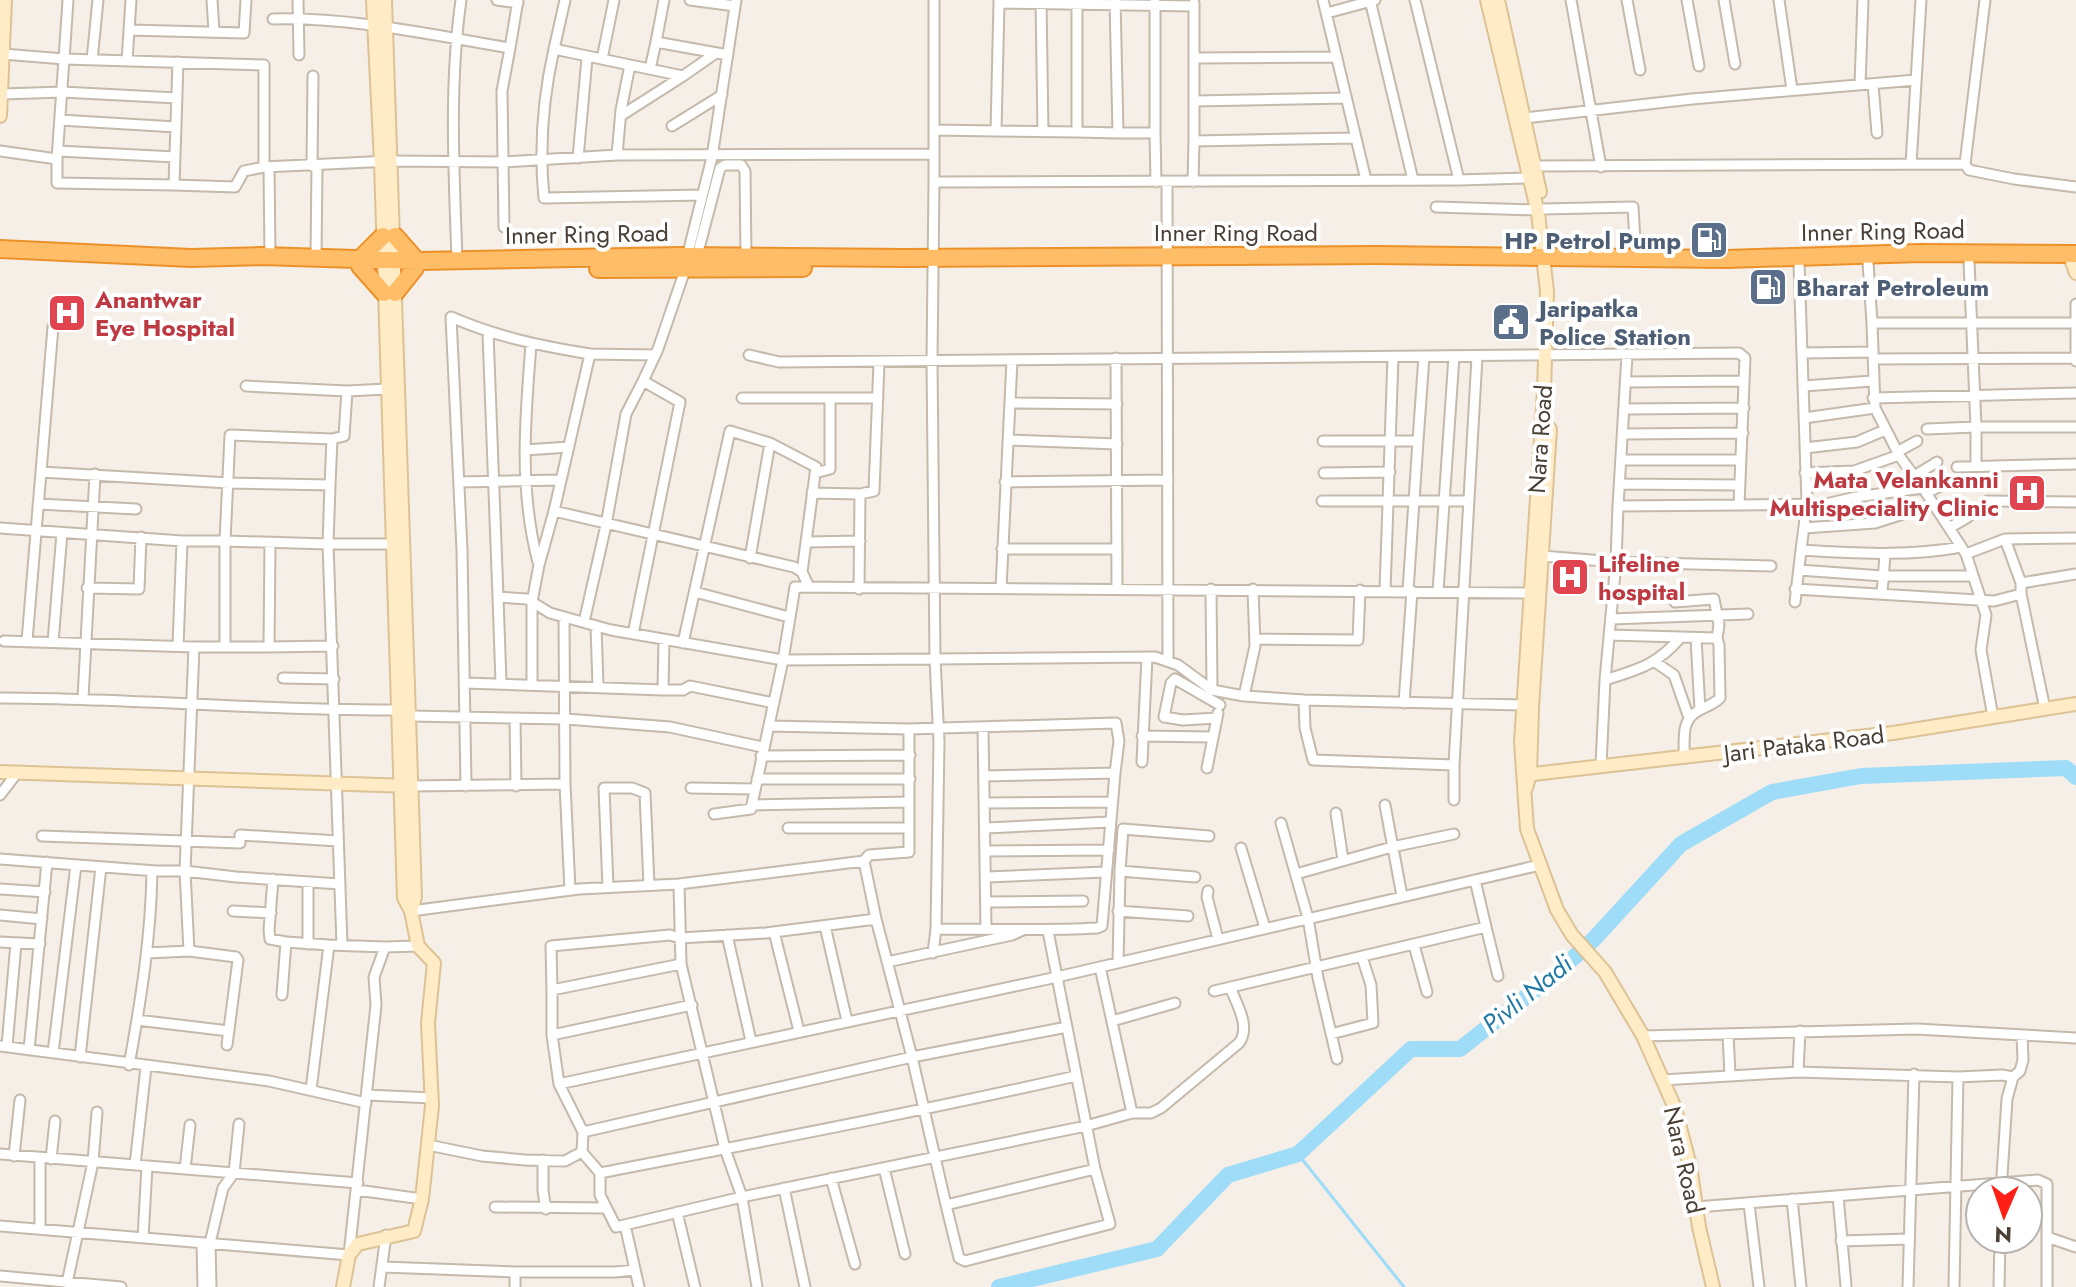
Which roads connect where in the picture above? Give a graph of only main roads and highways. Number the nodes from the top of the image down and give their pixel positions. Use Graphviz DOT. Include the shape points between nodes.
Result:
graph roads {
  1 [pos="0,249"];
  2 [pos="0,257"];
  3 [pos="689,261"];
  4 [pos="1548,261"];
  5 [pos="360,262"];
  6 [pos="2075,263"];
  7 [pos="415,264"];
  8 [pos="932,264"];
  1 -- 5 [label="highway, Inner Ring Road"];
  2 -- 5 [label="highway, Inner Ring Road"];
  3 -- 7 [label="highway, Inner Ring Road"];
  3 -- 7 [label="highway, Inner Ring Road" via="457,259"];
  3 -- 8 [label="highway, Inner Ring Road"];
  3 -- 8 [label="highway, Inner Ring Road" via="746,257"];
  4 -- 6 [label="highway, Inner Ring Road"];
  4 -- 6 [label="highway, Inner Ring Road" via="1920,253"];
  4 -- 8 [label="highway, Inner Ring Road"];
  5 -- 7 [label="highway, Inner Ring Road"];
  5 -- 7 [label="highway" via="389,236"];
  5 -- 7 [label="highway" via="390,293"];
}
